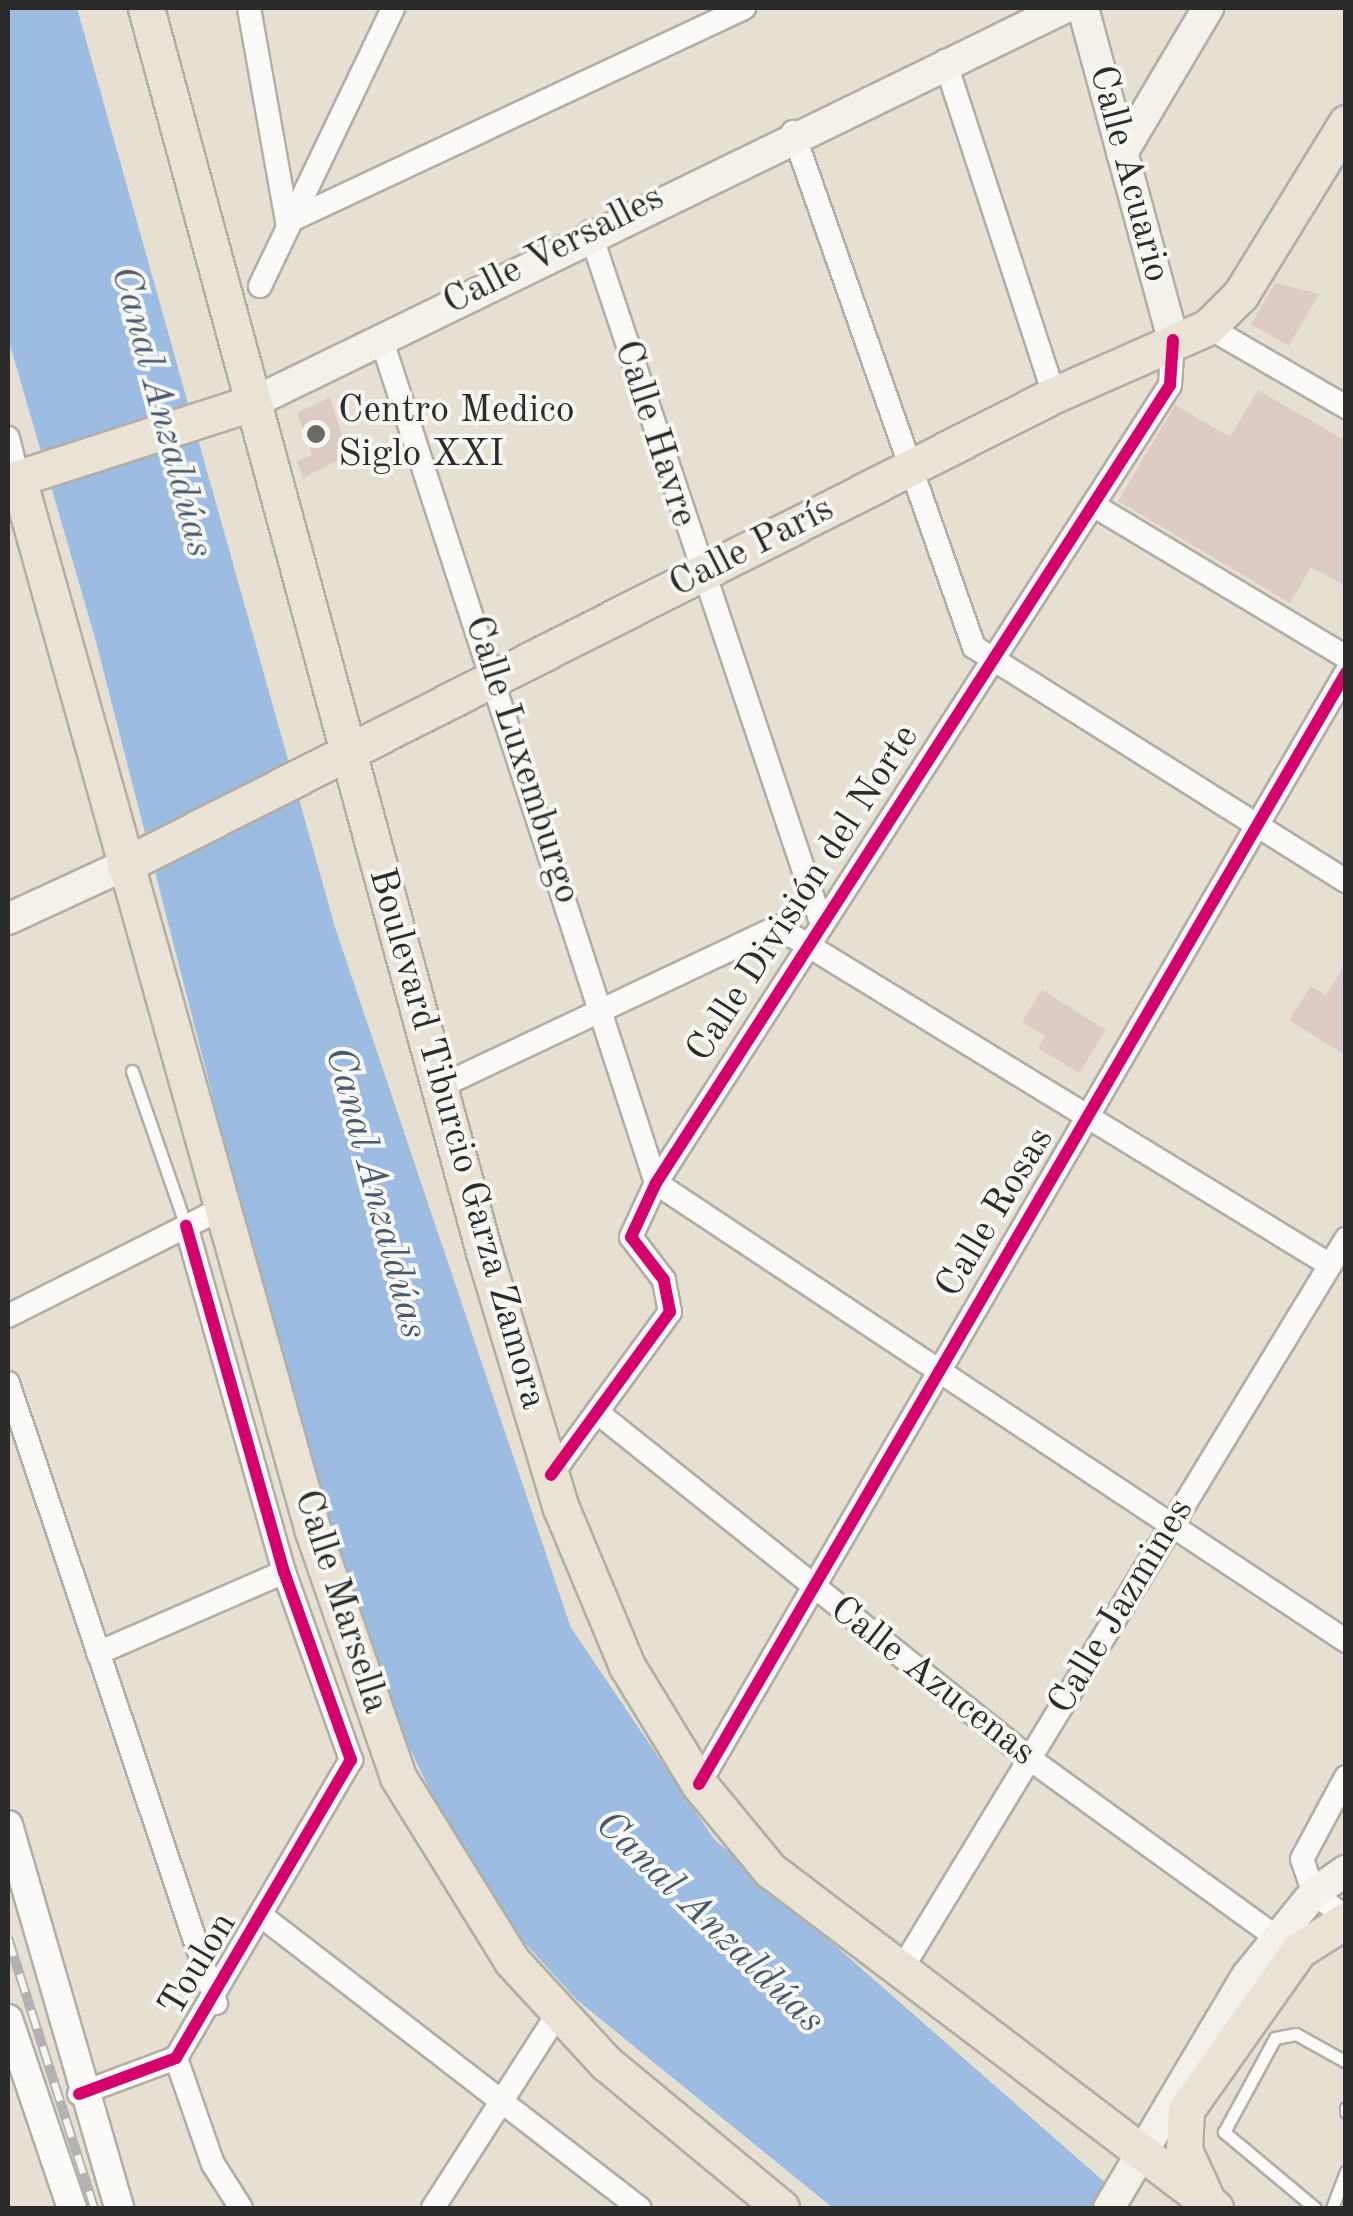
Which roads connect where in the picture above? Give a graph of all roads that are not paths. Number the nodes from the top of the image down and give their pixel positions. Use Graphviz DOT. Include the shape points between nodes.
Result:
graph roads {
  1 [pos="127,8"];
  2 [pos="146,8"];
  3 [pos="249,8"];
  4 [pos="393,8"];
  5 [pos="744,8"];
  6 [pos="1064,8"];
  7 [pos="1083,8"];
  8 [pos="1208,8"];
  9 [pos="945,60"];
  10 [pos="1346,123"];
  11 [pos="794,132"];
  12 [pos="1122,153"];
  13 [pos="287,222"];
  14 [pos="590,232"];
  15 [pos="260,286"];
  16 [pos="1208,327"];
  17 [pos="382,338"];
  18 [pos="1173,340"];
  19 [pos="1054,395"];
  20 [pos="1346,407"];
  21 [pos="236,410"];
  22 [pos="8,440"];
  23 [pos="910,467"];
  24 [pos="27,475"];
  25 [pos="1093,505"];
  26 [pos="699,575"];
  27 [pos="1346,657"];
  28 [pos="990,661"];
  29 [pos="1346,674"];
  30 [pos="497,681"];
  31 [pos="340,754"];
  32 [pos="1258,830"];
  33 [pos="136,859"];
  34 [pos="1346,881"];
  35 [pos="8,919"];
  36 [pos="820,919"];
  37 [pos="805,942"];
  38 [pos="601,1010"];
  39 [pos="132,1071"];
  40 [pos="436,1088"];
  41 [pos="1088,1117"];
  42 [pos="656,1184"];
  43 [pos="223,1208"];
  44 [pos="186,1226"];
  45 [pos="1346,1239"];
  46 [pos="1330,1266"];
  47 [pos="8,1316"];
  48 [pos="937,1370"];
  49 [pos="8,1383"];
  50 [pos="598,1413"];
  51 [pos="551,1475"];
  52 [pos="1172,1526"];
  53 [pos="284,1572"];
  54 [pos="814,1589"];
  55 [pos="1346,1641"];
  56 [pos="98,1652"];
  57 [pos="1030,1759"];
  58 [pos="1346,1777"];
  59 [pos="699,1784"];
  60 [pos="8,1825"];
  61 [pos="1346,1871"];
  62 [pos="1314,1893"];
  63 [pos="262,1917"];
  64 [pos="1346,1919"];
  65 [pos="1277,1938"];
  66 [pos="898,1975"];
  67 [pos="216,2002"];
  68 [pos="558,2014"];
  69 [pos="8,2019"];
  70 [pos="176,2058"];
  71 [pos="1346,2062"];
  72 [pos="80,2094"];
  73 [pos="501,2103"];
  74 [pos="1346,2172"];
  75 [pos="1124,2182"];
  76 [pos="1212,2206"];
  77 [pos="72,2208"];
  78 [pos="119,2208"];
  79 [pos="241,2208"];
  80 [pos="433,2208"];
  81 [pos="640,2208"];
  82 [pos="781,2208"];
  83 [pos="1315,2208"];
  84 [pos="1332,2208"];
  1 -- 21 [label="main road, Boulevard Tiburcio Garza Zamora"];
  2 -- 21 [label="main road"];
  3 -- 13 [label="street"];
  4 -- 13 [label="street"];
  5 -- 13 [label="street"];
  6 -- 9 [label="main road, Calle Versalles"];
  7 -- 12 [label="main road, Calle Acuario"];
  8 -- 12 [label="main road"];
  9 -- 11 [label="main road, Calle Versalles"];
  9 -- 19 [label="street"];
  10 -- 16 [label="main road" via="1240,294"];
  11 -- 14 [label="main road, Calle Versalles"];
  11 -- 23 [label="street"];
  12 -- 18 [label="main road, Calle Acuario"];
  13 -- 15 [label="street"];
  14 -- 17 [label="main road, Calle Versalles"];
  14 -- 26 [label="street, Calle Havre"];
  16 -- 18 [label="main road, Calle París"];
  16 -- 20 [label="street"];
  17 -- 21 [label="main road, Calle Versalles"];
  17 -- 30 [label="street, Calle Luxemburgo"];
  18 -- 19 [label="main road, Calle París"];
  18 -- 25 [label="street, Calle División del Norte" via="1170,386"];
  19 -- 23 [label="main road, Calle París"];
  21 -- 24 [label="main road, Calle Versalles"];
  21 -- 31 [label="main road, Boulevard Tiburcio Garza Zamora"];
  22 -- 24 [label="street"];
  23 -- 26 [label="main road, Calle París"];
  23 -- 28 [label="street" via="974,647"];
  24 -- 33 [label="main road, Calle Marsella"];
  25 -- 27 [label="street"];
  25 -- 28 [label="street, Calle División del Norte"];
  26 -- 30 [label="main road, Calle París"];
  26 -- 36 [label="street, Calle Havre"];
  28 -- 32 [label="street"];
  28 -- 36 [label="street, Calle División del Norte"];
  29 -- 32 [label="street, Calle Rosas" via="1263,804"];
  30 -- 31 [label="main road, Calle París"];
  30 -- 38 [label="street, Calle Luxemburgo"];
  31 -- 33 [label="main road, Calle París"];
  31 -- 40 [label="main road, Boulevard Tiburcio Garza Zamora"];
  32 -- 34 [label="street"];
  32 -- 41 [label="street, Calle Rosas"];
  33 -- 35 [label="main road"];
  33 -- 43 [label="main road, Calle Marsella"];
  36 -- 37 [label="street, Calle División del Norte"];
  37 -- 38 [label="street" via="778,926 757,932"];
  37 -- 41 [label="street"];
  37 -- 42 [label="street, Calle División del Norte"];
  38 -- 40 [label="street"];
  38 -- 42 [label="street, Calle Luxemburgo"];
  39 -- 44 [label="lane"];
  40 -- 51 [label="main road, Boulevard Tiburcio Garza Zamora"];
  41 -- 46 [label="street"];
  41 -- 48 [label="street, Calle Rosas"];
  42 -- 48 [label="street"];
  42 -- 50 [label="street, Calle División del Norte" via="631,1237 664,1280 670,1312"];
  43 -- 44 [label="street"];
  43 -- 68 [label="main road, Calle Marsella" via="313,1532 398,1777 460,1884"];
  44 -- 47 [label="street"];
  44 -- 53 [label="street"];
  45 -- 46 [label="street, Calle Jazmines"];
  46 -- 52 [label="street, Calle Jazmines"];
  48 -- 52 [label="street"];
  48 -- 54 [label="street, Calle Rosas"];
  49 -- 56 [label="street"];
  50 -- 51 [label="street, Calle División del Norte"];
  50 -- 54 [label="street, Calle Azucenas"];
  51 -- 59 [label="main road, Boulevard Tiburcio Garza Zamora" via="627,1666"];
  52 -- 55 [label="street"];
  52 -- 57 [label="street, Calle Jazmines"];
  53 -- 56 [label="street"];
  53 -- 63 [label="street, Toulon" via="351,1760"];
  54 -- 57 [label="street, Calle Azucenas"];
  54 -- 59 [label="street, Calle Rosas"];
  56 -- 67 [label="street"];
  57 -- 65 [label="street, Calle Azucenas"];
  57 -- 66 [label="street, Calle Jazmines"];
  58 -- 62 [label="street" via="1302,1859"];
  59 -- 66 [label="main road, Boulevard Tiburcio Garza Zamora" via="770,1870"];
  60 -- 72 [label="street"];
  61 -- 62 [label="main road"];
  62 -- 64 [label="street"];
  62 -- 65 [label="main road"];
  63 -- 67 [label="street, Toulon"];
  63 -- 73 [label="street"];
  64 -- 76 [label="main road" via="1300,1950 1186,2110 1184,2150"];
  65 -- 75 [label="main road"];
  66 -- 75 [label="main road, Boulevard Tiburcio Garza Zamora"];
  67 -- 70 [label="street, Toulon"];
  68 -- 73 [label="street"];
  68 -- 82 [label="main road, Calle Marsella" via="642,2096"];
  69 -- 77 [label="street"];
  70 -- 72 [label="street, Toulon"];
  70 -- 79 [label="street" via="213,2164"];
  71 -- 83 [label="lane" via="1296,2034 1275,2038 1224,2132"];
  72 -- 78 [label="street"];
  73 -- 80 [label="street"];
  73 -- 81 [label="street"];
  74 -- 84 [label="lane"];
  75 -- 76 [label="main road, Boulevard Tiburcio Garza Zamora"];
}
